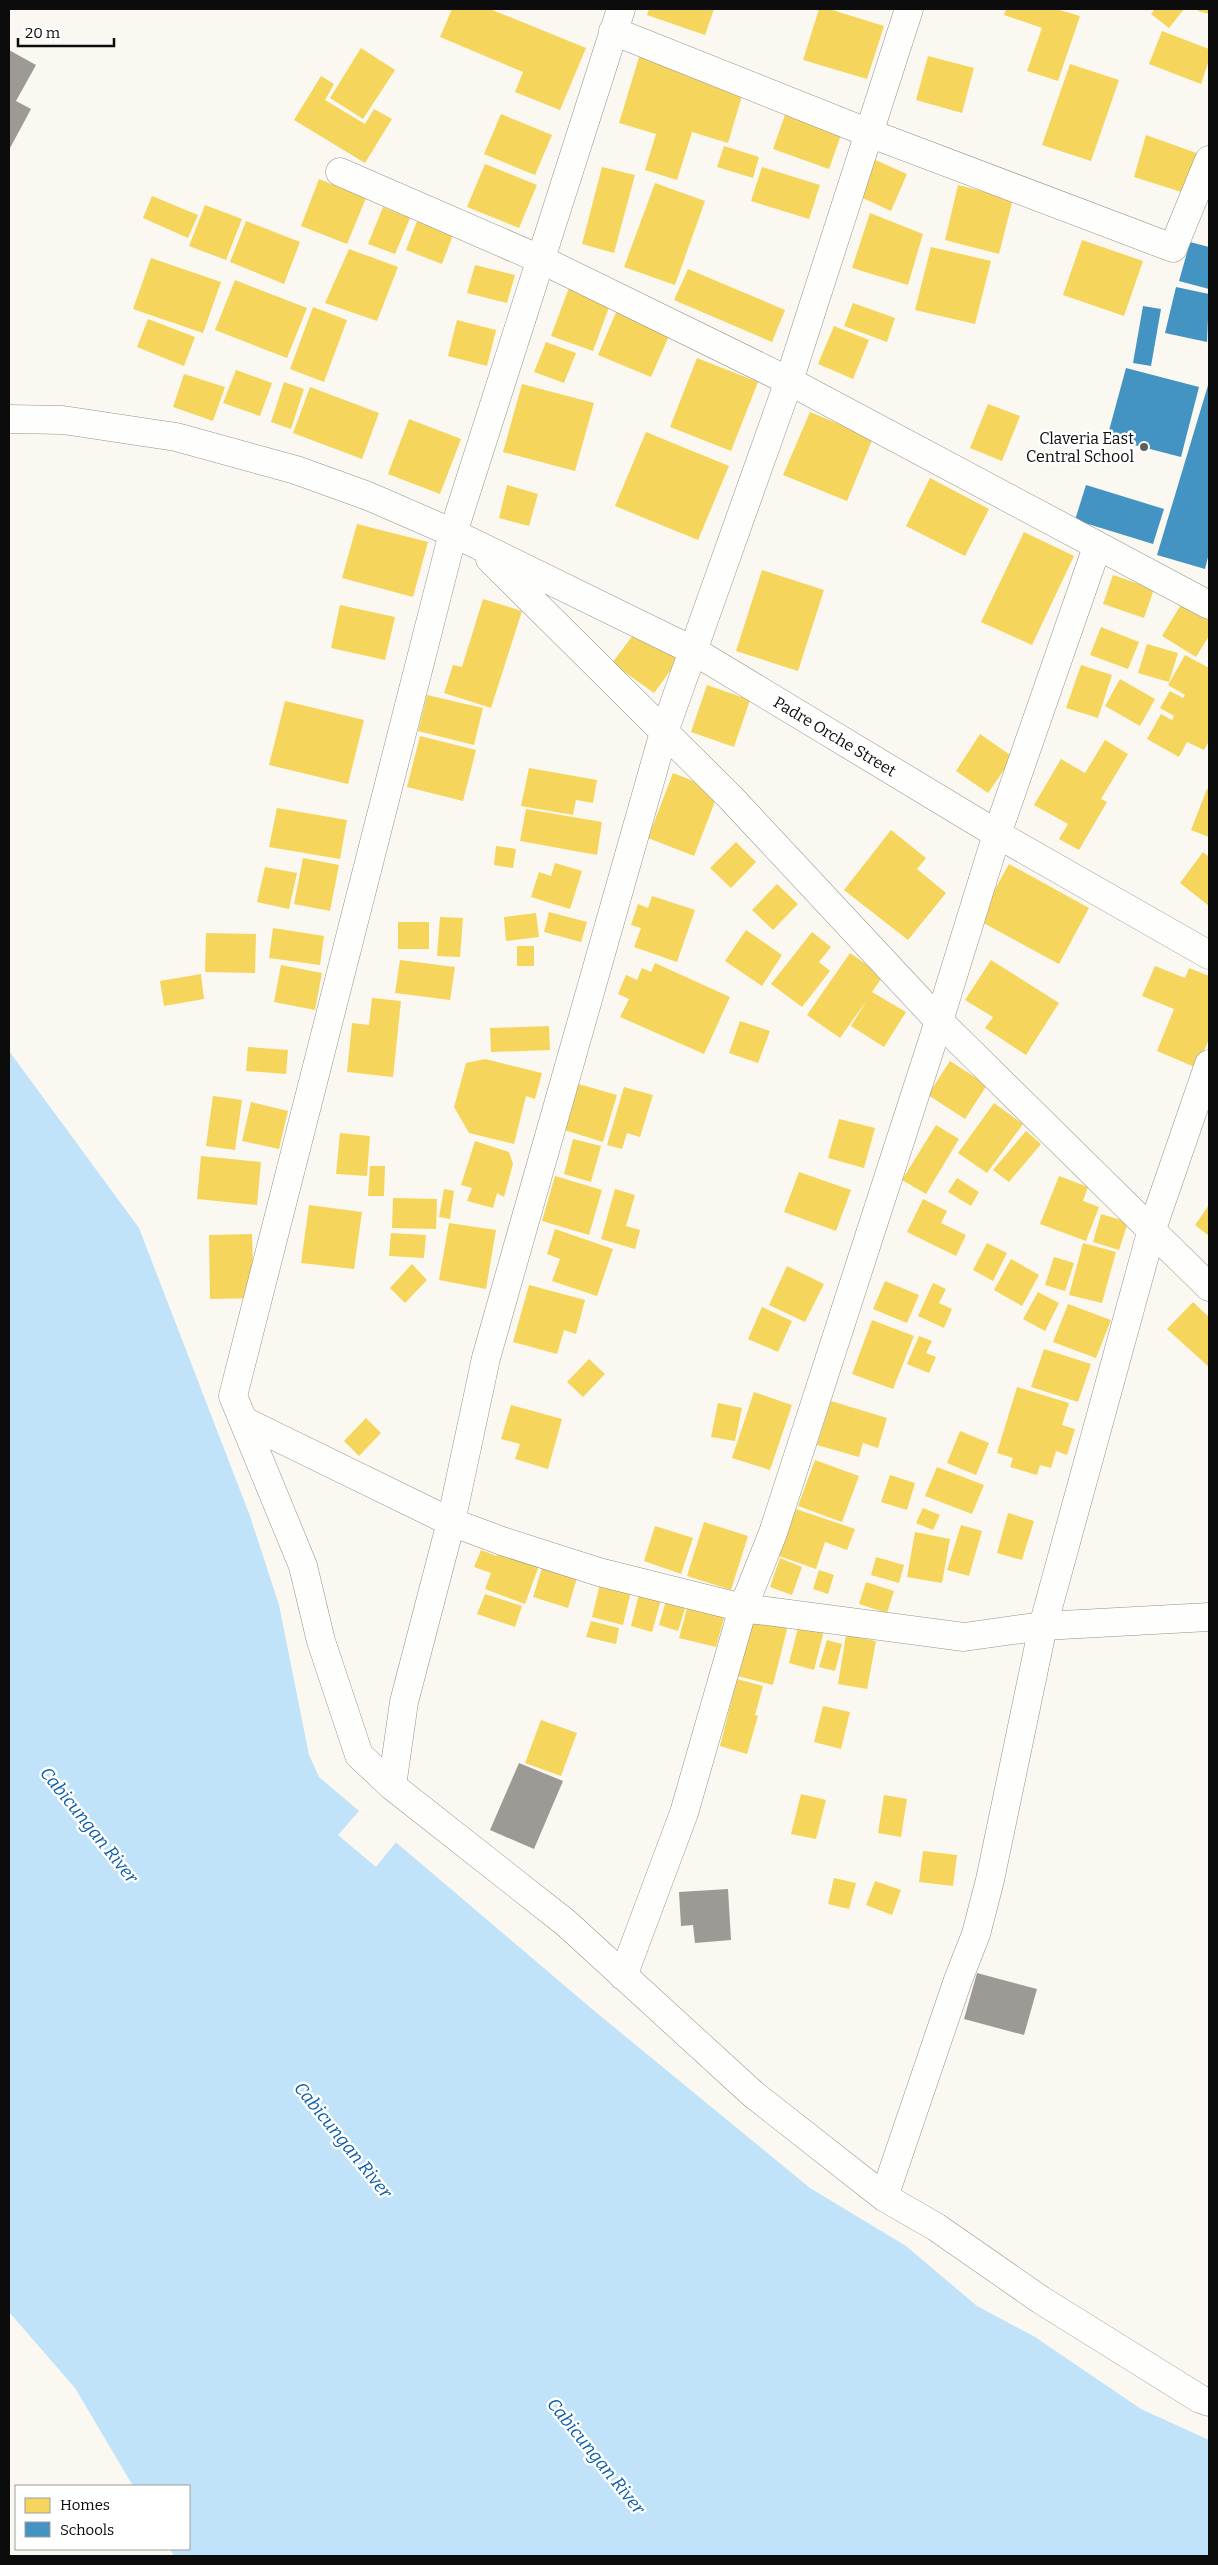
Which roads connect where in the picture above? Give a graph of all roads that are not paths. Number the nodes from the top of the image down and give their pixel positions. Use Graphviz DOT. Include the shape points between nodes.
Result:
graph roads {
  1 [pos="909,9"];
  2 [pos="617,20"];
  3 [pos="869,133"];
  4 [pos="1209,160"];
  5 [pos="340,172"];
  6 [pos="542,260"];
  7 [pos="789,382"];
  8 [pos="9,419"];
  9 [pos="463,538"];
  10 [pos="1097,547"];
  11 [pos="1209,605"];
  12 [pos="694,651"];
  13 [pos="664,732"];
  14 [pos="997,834"];
  15 [pos="1209,955"];
  16 [pos="939,1020"];
  17 [pos="1209,1064"];
  18 [pos="1152,1229"];
  19 [pos="1209,1288"];
  20 [pos="244,1420"];
  21 [pos="451,1522"];
  22 [pos="743,1608"];
  23 [pos="1209,1617"];
  24 [pos="1043,1626"];
  25 [pos="392,1786"];
  26 [pos="623,1976"];
  27 [pos="884,2197"];
  28 [pos="1209,2402"];
  1 -- 3 [label="street"];
  2 -- 3 [label="street"];
  2 -- 6 [label="street"];
  3 -- 4 [label="street" via="1173,248"];
  3 -- 7 [label="street"];
  5 -- 6 [label="street"];
  6 -- 7 [label="street"];
  6 -- 9 [label="street"];
  7 -- 10 [label="street"];
  7 -- 12 [label="street"];
  8 -- 9 [label="street, Padre Orche Street" via="62,420 176,437 296,470 368,496"];
  9 -- 12 [label="street, Padre Orche Street"];
  9 -- 13 [label="street"];
  9 -- 20 [label="street" via="233,1396"];
  10 -- 11 [label="street"];
  10 -- 14 [label="street"];
  12 -- 13 [label="street"];
  12 -- 14 [label="street, Padre Orche Street"];
  13 -- 16 [label="street" via="731,798"];
  13 -- 21 [label="street" via="486,1358"];
  14 -- 15 [label="street, Padre Orche Street"];
  14 -- 16 [label="street"];
  16 -- 18 [label="street"];
  16 -- 22 [label="street" via="773,1533"];
  17 -- 18 [label="street"];
  18 -- 19 [label="street"];
  18 -- 24 [label="street"];
  20 -- 21 [label="street"];
  20 -- 25 [label="street" via="302,1566 322,1641 359,1755"];
  21 -- 22 [label="street" via="599,1572"];
  21 -- 25 [label="street" via="404,1702"];
  22 -- 24 [label="street" via="964,1636"];
  22 -- 26 [label="street" via="684,1813"];
  23 -- 24 [label="street"];
  24 -- 27 [label="street" via="976,1934"];
  25 -- 26 [label="street" via="566,1923"];
  26 -- 27 [label="street" via="752,2094"];
  27 -- 28 [label="street" via="936,2227 1120,2350"];
}
